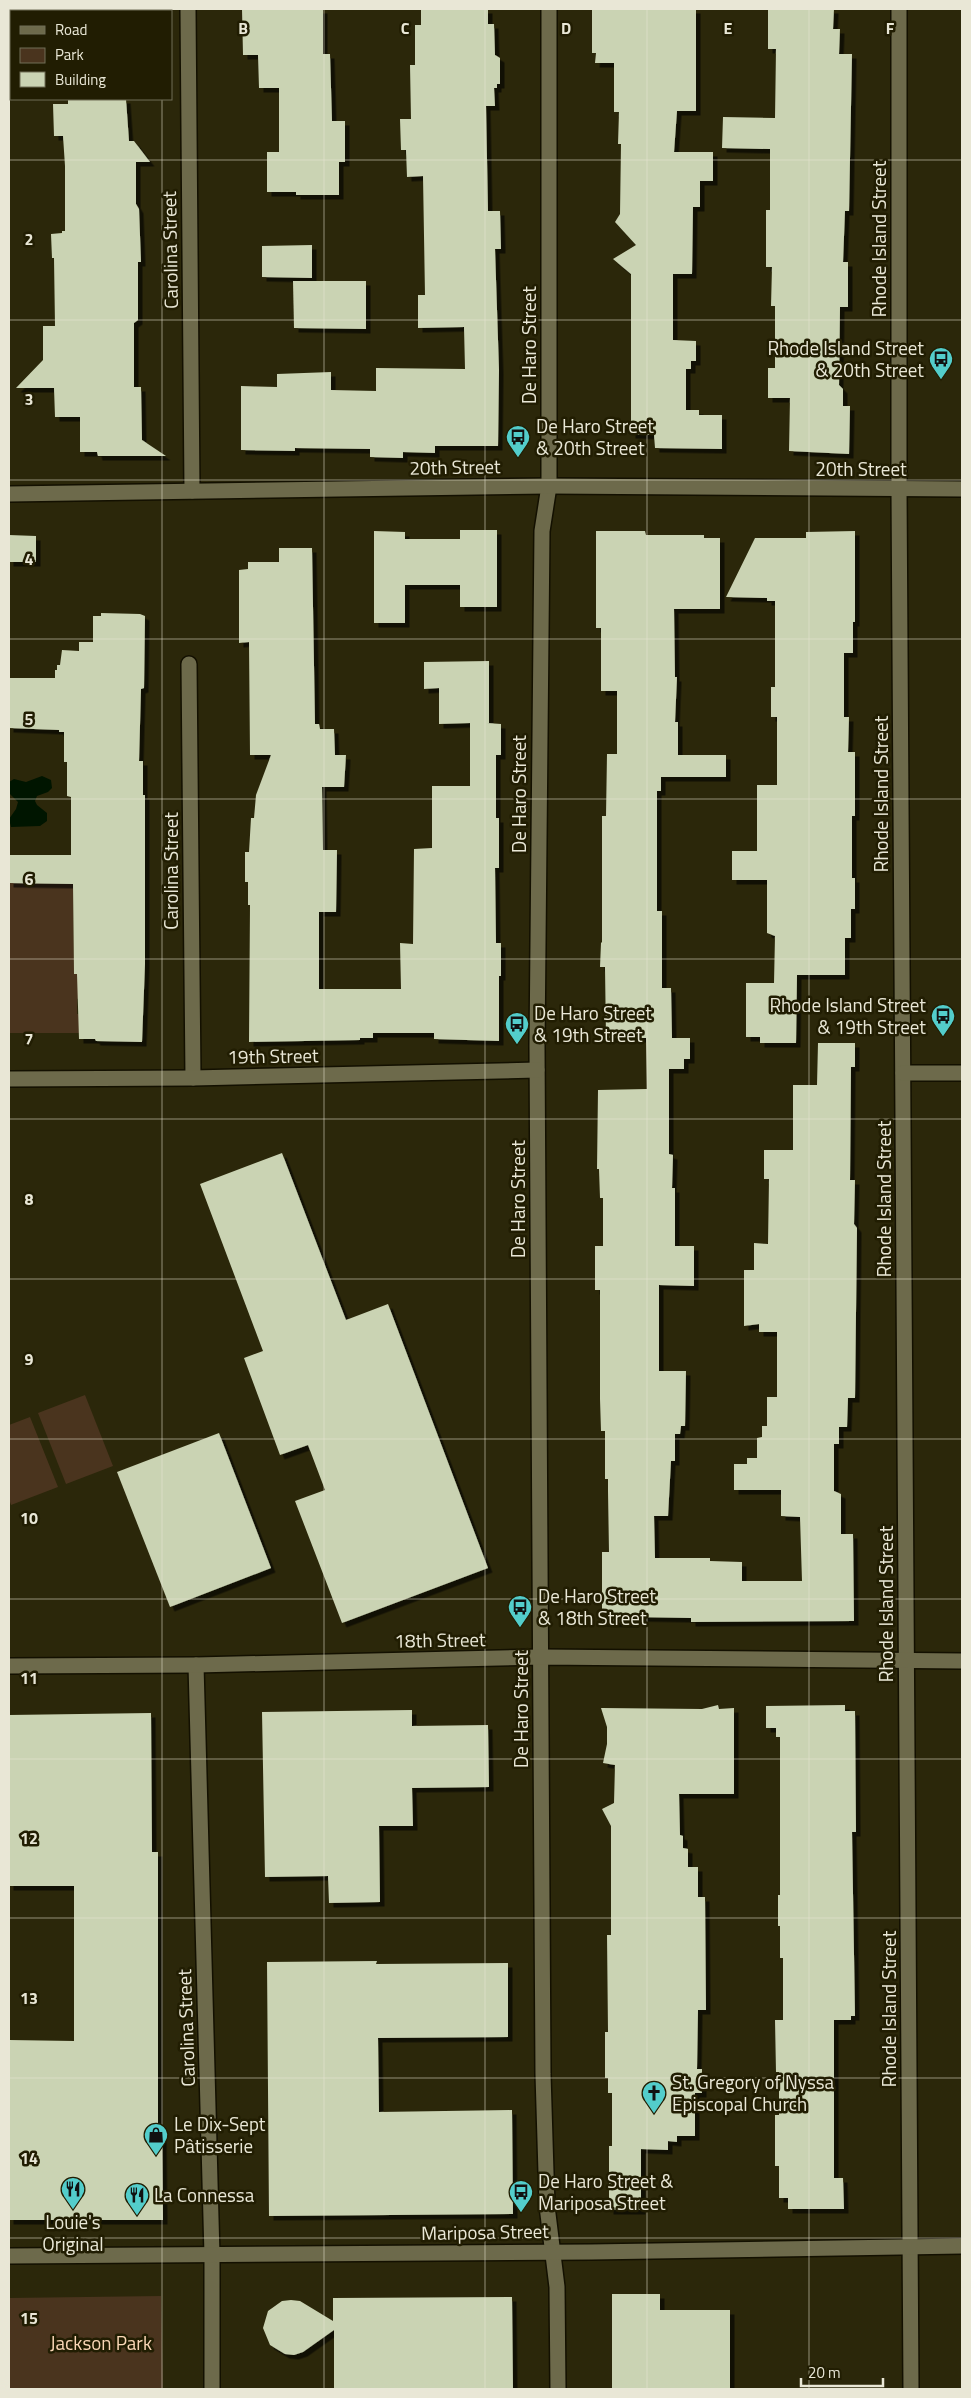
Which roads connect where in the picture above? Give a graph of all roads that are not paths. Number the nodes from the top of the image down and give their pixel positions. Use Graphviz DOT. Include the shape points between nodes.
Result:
graph roads {
  1 [pos="188,9"];
  2 [pos="549,9"];
  3 [pos="899,9"];
  4 [pos="549,486"];
  5 [pos="899,489"];
  6 [pos="962,489"];
  7 [pos="192,491"];
  8 [pos="9,494"];
  9 [pos="190,664"];
  10 [pos="537,1070"];
  11 [pos="903,1073"];
  12 [pos="962,1074"];
  13 [pos="193,1078"];
  14 [pos="9,1079"];
  15 [pos="540,1657"];
  16 [pos="907,1661"];
  17 [pos="962,1661"];
  18 [pos="196,1665"];
  19 [pos="9,1666"];
  20 [pos="910,2246"];
  21 [pos="962,2246"];
  22 [pos="552,2251"];
  23 [pos="212,2255"];
  24 [pos="9,2256"];
  25 [pos="212,2389"];
  26 [pos="558,2389"];
  27 [pos="911,2389"];
  1 -- 7 [label="street, Carolina Street"];
  2 -- 4 [label="street, De Haro Street"];
  3 -- 5 [label="street, Rhode Island Street"];
  4 -- 5 [label="street, 20th Street"];
  4 -- 7 [label="street, 20th Street"];
  4 -- 10 [label="street, De Haro Street" via="542,530"];
  5 -- 6 [label="street, 20th Street"];
  5 -- 11 [label="street, Rhode Island Street"];
  7 -- 8 [label="street, 20th Street"];
  9 -- 13 [label="street, Carolina Street"];
  10 -- 13 [label="street, 19th Street"];
  10 -- 15 [label="street, De Haro Street"];
  11 -- 12 [label="street"];
  11 -- 16 [label="street, Rhode Island Street"];
  13 -- 14 [label="street, 19th Street"];
  15 -- 16 [label="street, 18th Street"];
  15 -- 18 [label="street, 18th Street"];
  15 -- 22 [label="street, De Haro Street" via="543,2074 547,2206"];
  16 -- 17 [label="street, 18th Street"];
  16 -- 20 [label="street, Rhode Island Street"];
  18 -- 19 [label="street, 18th Street"];
  18 -- 23 [label="street, Carolina Street"];
  20 -- 21 [label="street, Mariposa Street"];
  20 -- 22 [label="street, Mariposa Street"];
  20 -- 27 [label="street, Rhode Island Street"];
  22 -- 23 [label="street, Mariposa Street"];
  22 -- 26 [label="street, De Haro Street"];
  23 -- 24 [label="street, Mariposa Street"];
  23 -- 25 [label="street, Carolina Street"];
}
